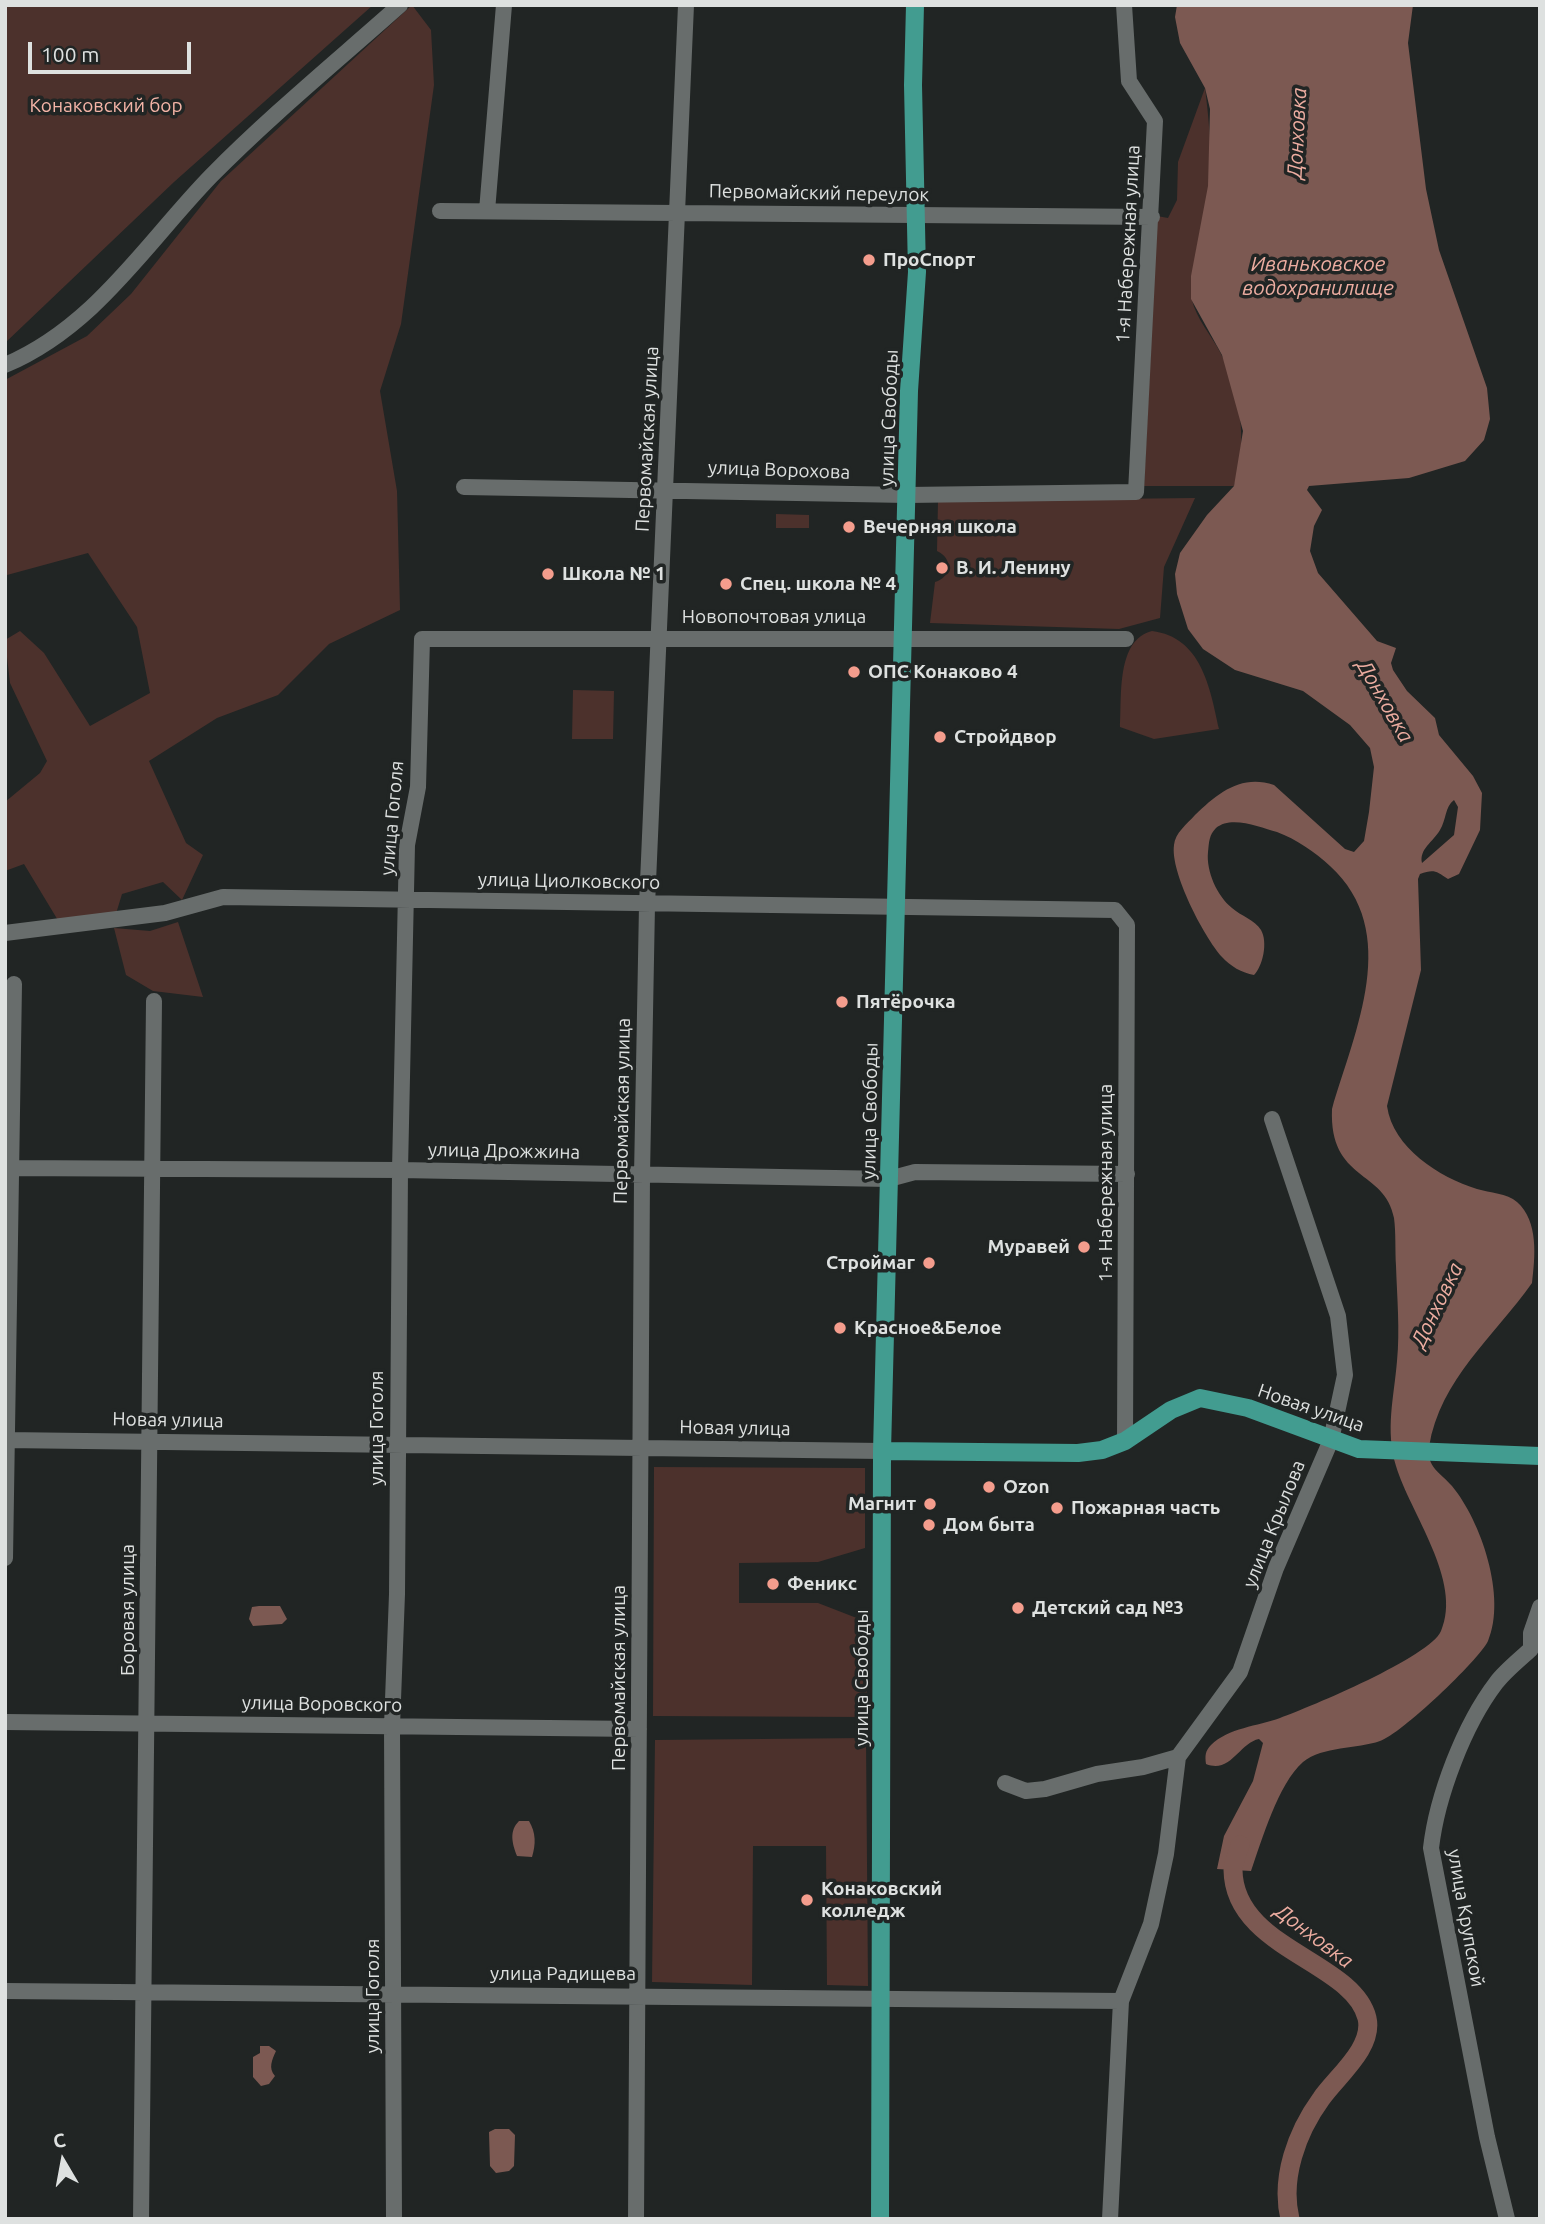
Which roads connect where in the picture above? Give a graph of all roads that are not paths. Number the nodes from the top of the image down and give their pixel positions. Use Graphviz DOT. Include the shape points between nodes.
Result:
graph roads {
  1 [pos="401,5"];
  2 [pos="503,5"];
  3 [pos="686,5"];
  4 [pos="915,5"];
  5 [pos="1124,5"];
  6 [pos="440,211"];
  7 [pos="486,211"];
  8 [pos="677,213"];
  9 [pos="917,216"];
  10 [pos="1152,217"];
  11 [pos="5,365"];
  12 [pos="464,487"];
  13 [pos="667,488"];
  14 [pos="1136,492"];
  15 [pos="907,495"];
  16 [pos="904,637"];
  17 [pos="658,638"];
  18 [pos="422,639"];
  19 [pos="1126,639"];
  20 [pos="406,898"];
  21 [pos="647,905"];
  22 [pos="897,905"];
  23 [pos="1127,925"];
  24 [pos="5,933"];
  25 [pos="14,984"];
  26 [pos="154,1001"];
  27 [pos="1272,1119"];
  28 [pos="151,1167"];
  29 [pos="8,1168"];
  30 [pos="400,1170"];
  31 [pos="1127,1174"];
  32 [pos="642,1175"];
  33 [pos="889,1179"];
  34 [pos="5,1440"];
  35 [pos="149,1440"];
  36 [pos="1331,1440"];
  37 [pos="1125,1441"];
  38 [pos="398,1443"];
  39 [pos="642,1447"];
  40 [pos="882,1451"];
  41 [pos="1540,1456"];
  42 [pos="5,1558"];
  43 [pos="1540,1607"];
  44 [pos="5,1722"];
  45 [pos="148,1724"];
  46 [pos="392,1726"];
  47 [pos="639,1729"];
  48 [pos="1178,1757"];
  49 [pos="1005,1783"];
  50 [pos="5,1991"];
  51 [pos="395,1993"];
  52 [pos="144,1994"];
  53 [pos="638,1995"];
  54 [pos="881,1998"];
  55 [pos="1121,2001"];
  56 [pos="141,2219"];
  57 [pos="394,2219"];
  58 [pos="636,2219"];
  59 [pos="880,2219"];
  60 [pos="1110,2219"];
  61 [pos="1507,2219"];
  1 -- 11 [label="street" via="211,176 111,292 45,344"];
  2 -- 7 [label="street"];
  3 -- 8 [label="street, Первомайская улица"];
  4 -- 9 [label="main road, улица Свободы"];
  5 -- 10 [label="street, 1-я Набережная улица" via="1129,81 1154,121"];
  6 -- 7 [label="street, Первомайский переулок"];
  7 -- 8 [label="street, Первомайский переулок"];
  8 -- 9 [label="street, Первомайский переулок"];
  8 -- 13 [label="street, Первомайская улица"];
  9 -- 10 [label="street, Первомайский переулок"];
  9 -- 15 [label="main road, улица Свободы"];
  10 -- 14 [label="street, 1-я Набережная улица"];
  12 -- 13 [label="street, улица Ворохова"];
  13 -- 15 [label="street, улица Ворохова"];
  13 -- 17 [label="street, Первомайская улица"];
  14 -- 15 [label="street, улица Ворохова"];
  15 -- 16 [label="main road, улица Свободы"];
  16 -- 17 [label="street, Новопочтовая улица"];
  16 -- 19 [label="street, Новопочтовая улица"];
  16 -- 22 [label="main road, улица Свободы"];
  17 -- 18 [label="street, Новопочтовая улица"];
  17 -- 21 [label="street, Первомайская улица"];
  18 -- 20 [label="street, улица Гоголя" via="418,787 407,845"];
  20 -- 21 [label="street, улица Циолковского"];
  20 -- 24 [label="street, улица Циолковского" via="223,897 165,913"];
  20 -- 30 [label="street, улица Гоголя"];
  21 -- 22 [label="street, улица Циолковского"];
  21 -- 32 [label="street, Первомайская улица"];
  22 -- 23 [label="street, улица Циолковского" via="1115,910"];
  22 -- 33 [label="main road, улица Свободы"];
  23 -- 31 [label="street, 1-я Набережная улица"];
  25 -- 29 [label="street"];
  26 -- 28 [label="street, Боровая улица"];
  27 -- 36 [label="street, улица Крылова" via="1338,1316 1345,1375"];
  28 -- 29 [label="street, улица Дрожжина"];
  28 -- 30 [label="street, улица Дрожжина"];
  28 -- 35 [label="street, Боровая улица"];
  29 -- 34 [label="street"];
  30 -- 32 [label="street, улица Дрожжина"];
  30 -- 38 [label="street, улица Гоголя"];
  31 -- 33 [label="street, улица Дрожжина" via="915,1172"];
  31 -- 37 [label="street, 1-я Набережная улица"];
  32 -- 33 [label="street, улица Дрожжина"];
  32 -- 39 [label="street, Первомайская улица"];
  33 -- 40 [label="main road, улица Свободы"];
  34 -- 35 [label="street, Новая улица"];
  34 -- 42 [label="street"];
  35 -- 38 [label="street, Новая улица"];
  35 -- 45 [label="street, Боровая улица"];
  36 -- 37 [label="main road, Новая улица" via="1248,1408 1200,1398 1171,1410"];
  36 -- 41 [label="main road, Новая улица" via="1385,1452"];
  36 -- 48 [label="street, улица Крылова" via="1276,1568 1240,1672"];
  37 -- 40 [label="main road, Новая улица" via="1079,1453"];
  38 -- 39 [label="street, Новая улица"];
  38 -- 46 [label="street, улица Гоголя"];
  39 -- 40 [label="street, Новая улица"];
  39 -- 47 [label="street, Первомайская улица"];
  40 -- 54 [label="main road, улица Свободы"];
  43 -- 61 [label="street, улица Крупской" via="1531,1649 1496,1683 1460,1750 1434,1821 1431,1848"];
  44 -- 45 [label="street, улица Воровского"];
  45 -- 46 [label="street, улица Воровского"];
  45 -- 52 [label="street, Боровая улица"];
  46 -- 47 [label="street, улица Воровского"];
  46 -- 51 [label="street, улица Гоголя"];
  47 -- 53 [label="street, Первомайская улица"];
  48 -- 49 [label="street" via="1045,1789 1026,1791"];
  48 -- 55 [label="street" via="1166,1854 1151,1924"];
  50 -- 52 [label="street, улица Радищева"];
  51 -- 52 [label="street, улица Радищева"];
  51 -- 53 [label="street, улица Радищева"];
  51 -- 57 [label="street, улица Гоголя"];
  52 -- 56 [label="street, Боровая улица"];
  53 -- 54 [label="street, улица Радищева"];
  53 -- 58 [label="street, Первомайская улица"];
  54 -- 55 [label="street, улица Радищева"];
  54 -- 59 [label="main road, улица Свободы"];
  55 -- 60 [label="street"];
}
